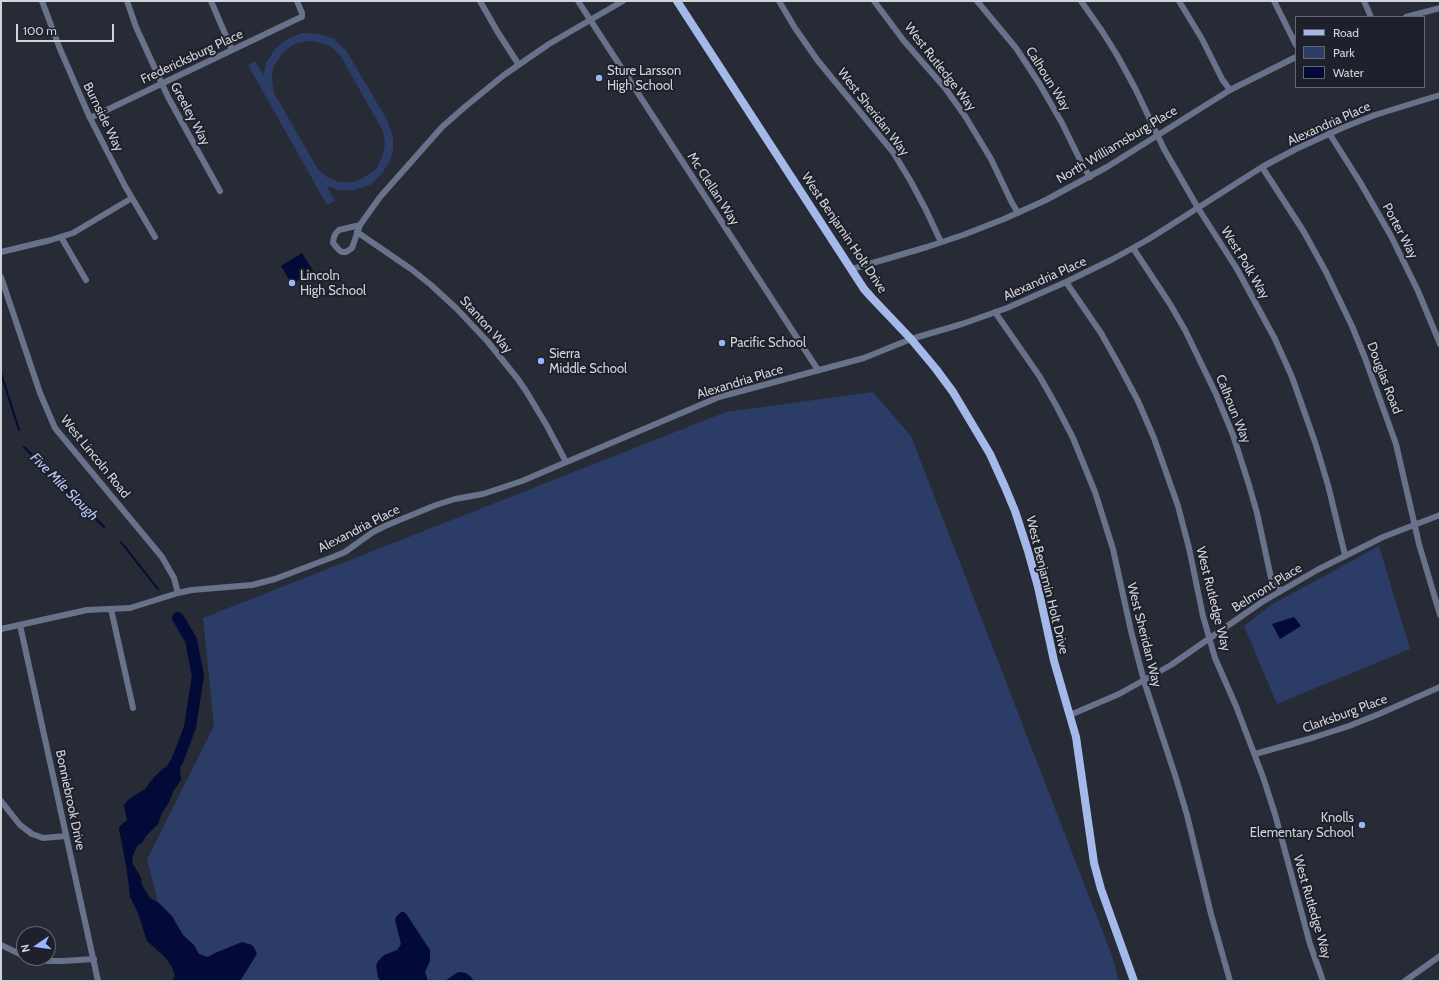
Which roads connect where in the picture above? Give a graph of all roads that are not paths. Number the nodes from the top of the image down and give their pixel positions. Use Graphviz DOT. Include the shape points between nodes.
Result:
graph roads {
  1 [pos="42,1"];
  2 [pos="127,1"];
  3 [pos="211,1"];
  4 [pos="297,1"];
  5 [pos="480,1"];
  6 [pos="578,1"];
  7 [pos="623,1"];
  8 [pos="677,1"];
  9 [pos="779,1"];
  10 [pos="874,1"];
  11 [pos="977,1"];
  12 [pos="1081,1"];
  13 [pos="1179,1"];
  14 [pos="1274,1"];
  15 [pos="1364,1"];
  16 [pos="1440,8"];
  17 [pos="1372,16"];
  18 [pos="1410,16"];
  19 [pos="590,19"];
  20 [pos="1295,43"];
  21 [pos="232,50"];
  22 [pos="1295,58"];
  23 [pos="519,64"];
  24 [pos="161,84"];
  25 [pos="1230,90"];
  26 [pos="1440,95"];
  27 [pos="90,118"];
  28 [pos="1329,133"];
  29 [pos="1158,135"];
  30 [pos="1262,167"];
  31 [pos="1090,177"];
  32 [pos="220,191"];
  33 [pos="132,198"];
  34 [pos="1198,208"];
  35 [pos="1018,213"];
  36 [pos="360,225"];
  37 [pos="357,232"];
  38 [pos="61,237"];
  39 [pos="154,237"];
  40 [pos="941,242"];
  41 [pos="1133,248"];
  42 [pos="1,252"];
  43 [pos="852,269"];
  44 [pos="1,277"];
  45 [pos="86,280"];
  46 [pos="1066,282"];
  47 [pos="996,312"];
  48 [pos="910,339"];
  49 [pos="1440,344"];
  50 [pos="818,370"];
  51 [pos="566,462"];
  52 [pos="1440,515"];
  53 [pos="1415,524"];
  54 [pos="1345,555"];
  55 [pos="1280,591"];
  56 [pos="178,593"];
  57 [pos="111,609"];
  58 [pos="1440,614"];
  59 [pos="20,625"];
  60 [pos="1,629"];
  61 [pos="1209,639"];
  62 [pos="1144,681"];
  63 [pos="1440,687"];
  64 [pos="133,708"];
  65 [pos="1070,715"];
  66 [pos="1255,754"];
  67 [pos="1,801"];
  68 [pos="66,836"];
  69 [pos="1,945"];
  70 [pos="16,952"];
  71 [pos="1440,956"];
  72 [pos="94,959"];
  73 [pos="56,961"];
  74 [pos="98,981"];
  75 [pos="1134,981"];
  76 [pos="1230,981"];
  77 [pos="1323,981"];
  78 [pos="1405,981"];
  1 -- 27 [label="street, Burnside Way"];
  2 -- 24 [label="street, Greeley Way"];
  3 -- 21 [label="street"];
  4 -- 21 [label="street, Fredericksburg Place" via="302,15 299,18"];
  5 -- 23 [label="street"];
  6 -- 19 [label="street, Mc Clellan Way"];
  7 -- 19 [label="street"];
  8 -- 43 [label="main road, West Benjamin Holt Drive"];
  9 -- 40 [label="street, West Sheridan Way" via="818,61 893,152 922,201"];
  10 -- 35 [label="street, West Rutledge Way" via="965,116 991,159"];
  11 -- 31 [label="street, Calhoun Way" via="1016,48 1040,83"];
  12 -- 29 [label="street, West Polk Way" via="1117,55"];
  13 -- 25 [label="street"];
  14 -- 20 [label="street"];
  15 -- 17 [label="street"];
  16 -- 18 [label="street"];
  19 -- 23 [label="street"];
  19 -- 50 [label="street, Mc Clellan Way"];
  21 -- 24 [label="street, Fredericksburg Place"];
  22 -- 25 [label="street, North Williamsburg Place"];
  23 -- 36 [label="street" via="442,127 380,197"];
  24 -- 27 [label="street, Fredericksburg Place"];
  24 -- 32 [label="street, Greeley Way"];
  25 -- 29 [label="street, North Williamsburg Place"];
  26 -- 28 [label="street, Alexandria Place" via="1375,115"];
  27 -- 33 [label="street, Burnside Way"];
  28 -- 30 [label="street, Alexandria Place"];
  28 -- 49 [label="street, Porter Way" via="1391,236"];
  29 -- 31 [label="street, North Williamsburg Place"];
  29 -- 34 [label="street, West Polk Way"];
  30 -- 34 [label="street, Alexandria Place"];
  30 -- 53 [label="street, Douglas Road" via="1304,232 1355,332 1391,429"];
  31 -- 35 [label="street, North Williamsburg Place"];
  33 -- 38 [label="street" via="73,233"];
  33 -- 39 [label="street, Burnside Way"];
  34 -- 41 [label="street, Alexandria Place"];
  34 -- 54 [label="street, West Polk Way" via="1258,306 1292,377 1328,485"];
  35 -- 40 [label="street, North Williamsburg Place"];
  36 -- 37 [label="street"];
  36 -- 37 [label="street" via="339,230 333,244 342,252 348,250 352,248"];
  37 -- 51 [label="street, Stanton Way" via="431,285 488,342 526,391"];
  38 -- 42 [label="street"];
  38 -- 45 [label="street"];
  40 -- 43 [label="street, North Williamsburg Place"];
  41 -- 46 [label="street, Alexandria Place"];
  41 -- 55 [label="street, Calhoun Way" via="1181,324 1216,394 1249,484 1271,578"];
  43 -- 48 [label="main road, West Benjamin Holt Drive" via="872,298"];
  44 -- 56 [label="street, West Lincoln Road" via="41,397 55,428 162,557 174,578"];
  46 -- 47 [label="street, Alexandria Place"];
  46 -- 61 [label="street, West Rutledge Way" via="1101,333 1138,401 1154,438 1178,506"];
  47 -- 48 [label="street, Alexandria Place"];
  47 -- 62 [label="street, West Sheridan Way" via="1040,377 1084,464 1102,511 1113,550 1130,631"];
  48 -- 50 [label="street, Alexandria Place" via="864,358"];
  48 -- 65 [label="main road, West Benjamin Holt Drive" via="952,392 986,447 1005,487 1028,551 1054,661"];
  50 -- 51 [label="street, Alexandria Place" via="719,397"];
  51 -- 56 [label="street, Alexandria Place" via="505,487 436,505 373,532 345,552 275,579 252,585"];
  52 -- 53 [label="street, Belmont Place"];
  53 -- 54 [label="street, Belmont Place"];
  53 -- 58 [label="street, Douglas Road"];
  54 -- 55 [label="street, Belmont Place"];
  55 -- 61 [label="street, Belmont Place"];
  56 -- 57 [label="street, Alexandria Place" via="130,608"];
  57 -- 59 [label="street, Alexandria Place" via="87,610"];
  57 -- 64 [label="street"];
  59 -- 60 [label="street, Alexandria Place"];
  59 -- 68 [label="street, Bonniebrook Drive"];
  61 -- 62 [label="street, Belmont Place"];
  61 -- 66 [label="street, West Rutledge Way"];
  62 -- 65 [label="street, Belmont Place"];
  62 -- 76 [label="street, West Sheridan Way" via="1187,815"];
  63 -- 66 [label="street, Clarksburg Place" via="1349,726"];
  65 -- 75 [label="main road, West Benjamin Holt Drive" via="1076,737 1096,870"];
  66 -- 77 [label="street, West Rutledge Way"];
  67 -- 68 [label="street" via="20,826 32,834 43,838"];
  68 -- 72 [label="street, Bonniebrook Drive"];
  69 -- 70 [label="street"];
  71 -- 78 [label="street"];
  72 -- 73 [label="street"];
  72 -- 74 [label="street, Bonniebrook Drive"];
}
